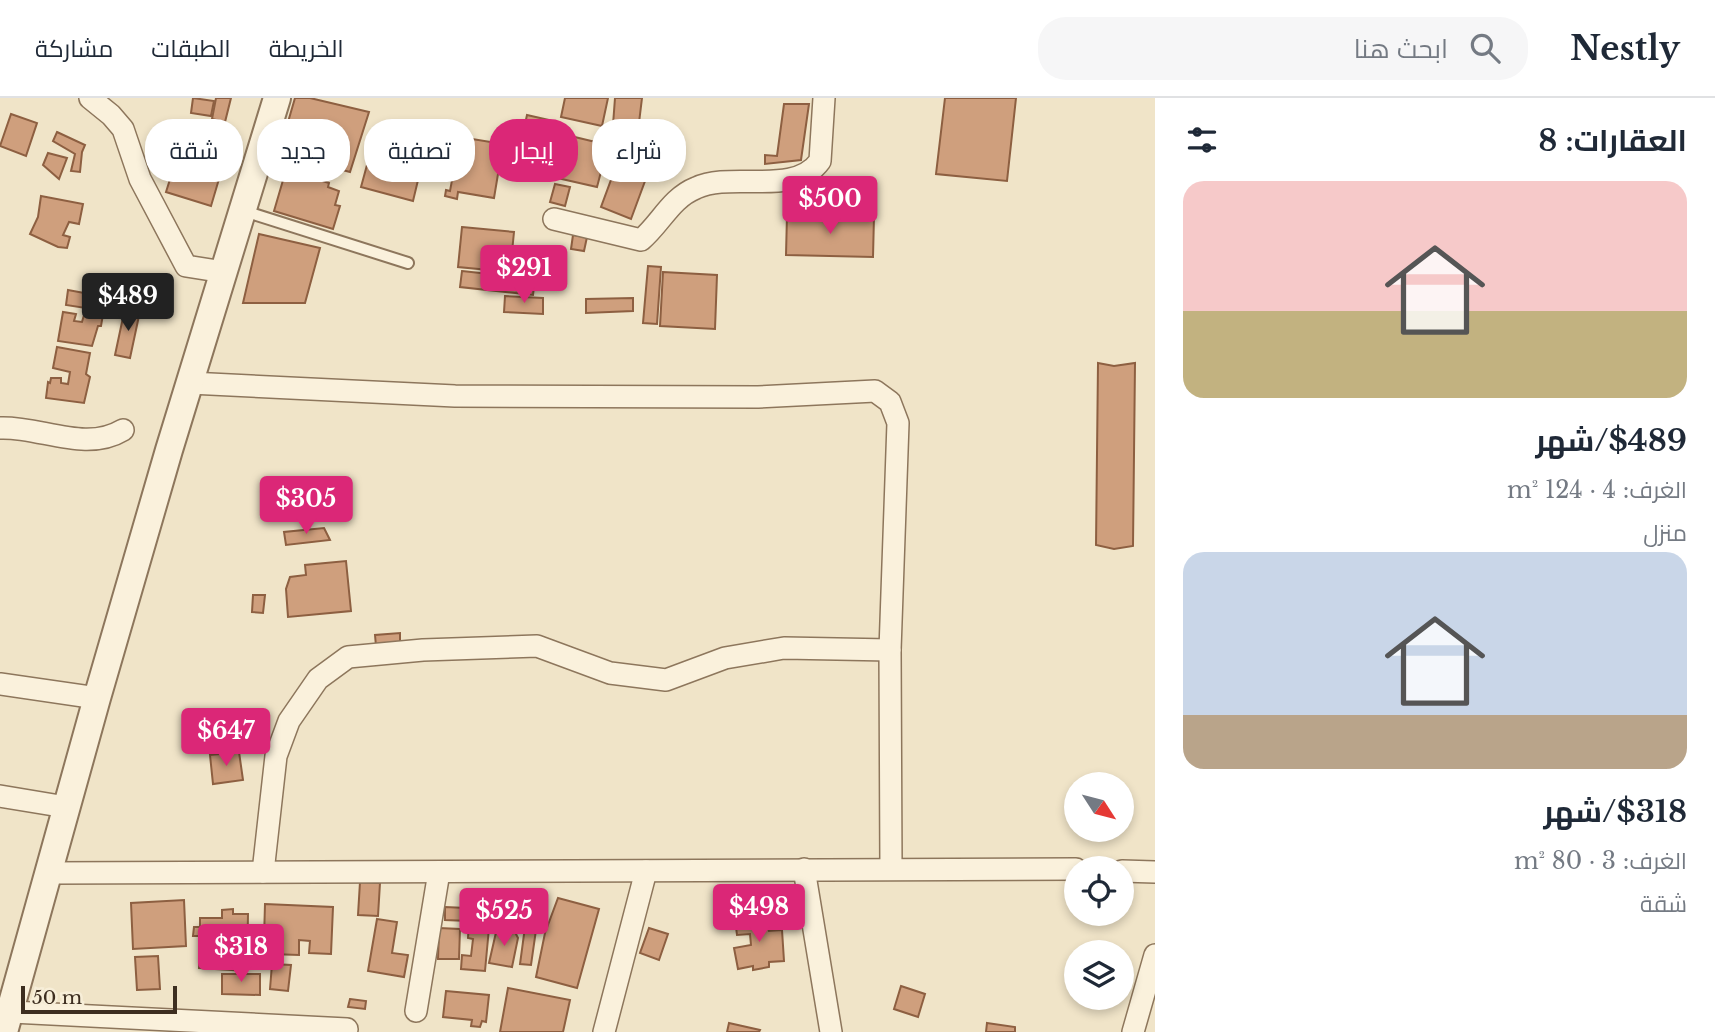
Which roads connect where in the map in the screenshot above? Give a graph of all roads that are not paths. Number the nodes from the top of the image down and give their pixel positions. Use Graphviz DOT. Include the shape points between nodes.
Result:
graph roads {
  1 [pos="90,98"];
  2 [pos="277,98"];
  3 [pos="824,98"];
  4 [pos="243,210"];
  5 [pos="554,219"];
  6 [pos="408,263"];
  7 [pos="224,272"];
  8 [pos="190,383"];
  9 [pos="0,428"];
  10 [pos="123,430"];
  11 [pos="890,650"];
  12 [pos="0,684"];
  13 [pos="97,698"];
  14 [pos="0,796"];
  15 [pos="66,807"];
  16 [pos="804,869"];
  17 [pos="891,869"];
  18 [pos="1064,869"];
  19 [pos="646,871"];
  20 [pos="1134,871"];
  21 [pos="263,872"];
  22 [pos="439,872"];
  23 [pos="1155,872"];
  24 [pos="50,873"];
  25 [pos="1155,955"];
  26 [pos="416,1011"];
  27 [pos="8,1022"];
  28 [pos="347,1029"];
  29 [pos="604,1032"];
  30 [pos="831,1032"];
  31 [pos="1133,1032"];
  1 -- 7 [label="street" via="123,129 140,179 186,266"];
  2 -- 4 [label="street"];
  3 -- 5 [label="street" via="820,161 805,176 705,184 678,197 641,240"];
  4 -- 6 [label="lane"];
  4 -- 7 [label="street"];
  7 -- 8 [label="street"];
  8 -- 11 [label="street" via="468,396 758,397 875,391 890,402 898,423"];
  8 -- 13 [label="street"];
  9 -- 10 [label="street" via="84,439 103,439"];
  11 -- 17 [label="street"];
  11 -- 21 [label="street" via="784,648 725,659 666,680 610,673 537,646 348,657 318,679 289,721 276,756"];
  12 -- 13 [label="street"];
  13 -- 15 [label="street"];
  14 -- 15 [label="street"];
  15 -- 24 [label="street"];
  16 -- 17 [label="street"];
  16 -- 19 [label="street"];
  16 -- 30 [label="street"];
  17 -- 18 [label="street"];
  19 -- 22 [label="street"];
  19 -- 29 [label="street"];
  20 -- 23 [label="street"];
  21 -- 22 [label="street"];
  21 -- 24 [label="street"];
  22 -- 26 [label="street"];
  24 -- 27 [label="street"];
  25 -- 31 [label="street"];
  27 -- 28 [label="street"];
}
